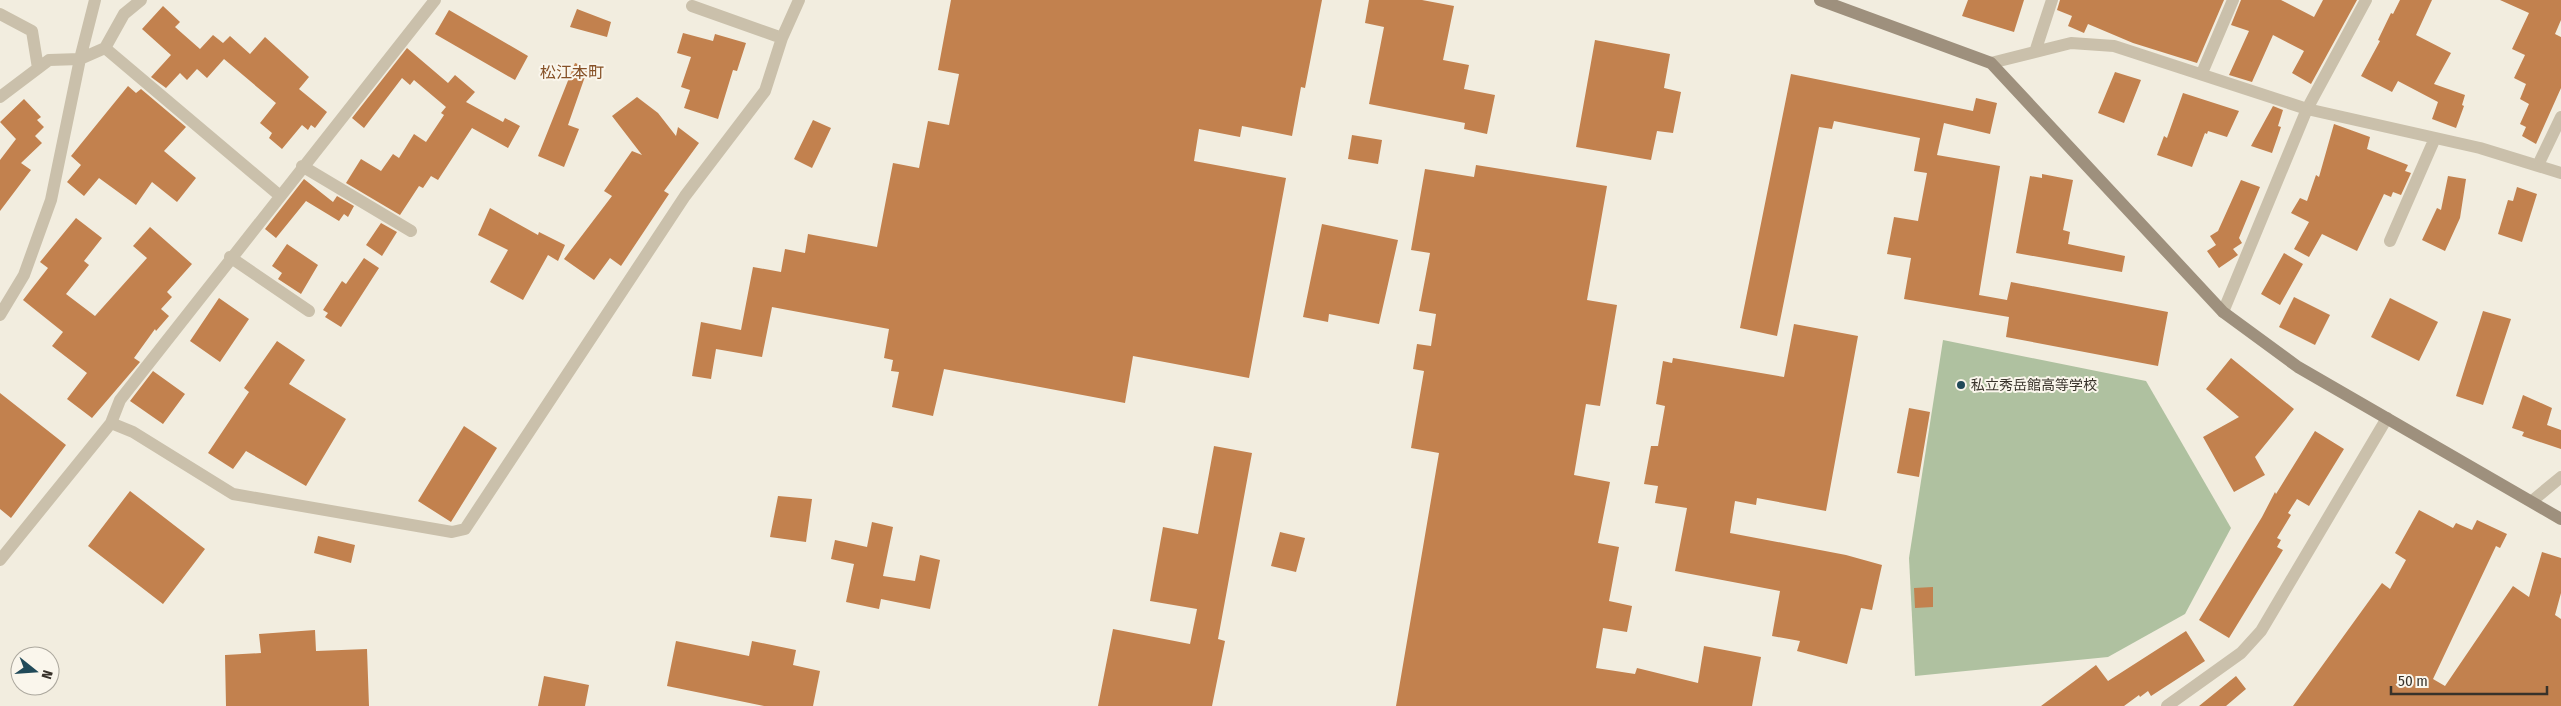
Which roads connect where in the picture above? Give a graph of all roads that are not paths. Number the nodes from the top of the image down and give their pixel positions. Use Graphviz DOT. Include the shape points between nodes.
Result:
graph roads {
  1 [pos="95,0"];
  2 [pos="140,0"];
  3 [pos="434,0"];
  4 [pos="799,0"];
  5 [pos="1820,0"];
  6 [pos="2052,0"];
  7 [pos="2234,0"];
  8 [pos="2366,0"];
  9 [pos="692,6"];
  10 [pos="0,14"];
  11 [pos="782,38"];
  12 [pos="105,48"];
  13 [pos="2035,52"];
  14 [pos="80,59"];
  15 [pos="1991,63"];
  16 [pos="38,68"];
  17 [pos="2202,73"];
  18 [pos="0,97"];
  19 [pos="2307,109"];
  20 [pos="2561,117"];
  21 [pos="2435,138"];
  22 [pos="302,166"];
  23 [pos="2538,166"];
  24 [pos="2561,173"];
  25 [pos="279,195"];
  26 [pos="411,231"];
  27 [pos="2390,241"];
  28 [pos="230,257"];
  29 [pos="309,310"];
  30 [pos="2223,312"];
  31 [pos="0,315"];
  32 [pos="2387,418"];
  33 [pos="111,423"];
  34 [pos="2561,477"];
  35 [pos="2532,501"];
  36 [pos="2559,515"];
  37 [pos="0,560"];
  38 [pos="2167,706"];
  1 -- 14 [label="street"];
  2 -- 12 [label="street" via="124,14"];
  3 -- 22 [label="street"];
  4 -- 11 [label="street"];
  5 -- 15 [label="street"];
  6 -- 13 [label="street"];
  7 -- 17 [label="street"];
  8 -- 19 [label="street"];
  9 -- 11 [label="street"];
  10 -- 16 [label="street" via="32,31"];
  11 -- 33 [label="street" via="765,90 685,196 465,529 452,532 233,494 133,432"];
  12 -- 14 [label="street"];
  12 -- 25 [label="street"];
  13 -- 15 [label="street"];
  13 -- 17 [label="street" via="2071,43 2114,46"];
  14 -- 16 [label="street" via="49,60"];
  14 -- 31 [label="street" via="51,200 24,275"];
  15 -- 30 [label="street"];
  16 -- 18 [label="street"];
  17 -- 19 [label="street"];
  19 -- 21 [label="street"];
  19 -- 30 [label="street"];
  20 -- 23 [label="street"];
  21 -- 23 [label="street"];
  21 -- 27 [label="street"];
  22 -- 25 [label="street"];
  22 -- 26 [label="street"];
  23 -- 24 [label="street"];
  25 -- 28 [label="street"];
  28 -- 29 [label="street"];
  28 -- 33 [label="street" via="120,400"];
  30 -- 32 [label="street" via="2298,367"];
  32 -- 35 [label="street"];
  32 -- 38 [label="street" via="2261,632 2241,653"];
  33 -- 37 [label="street"];
  34 -- 35 [label="street"];
  35 -- 36 [label="street"];
}
